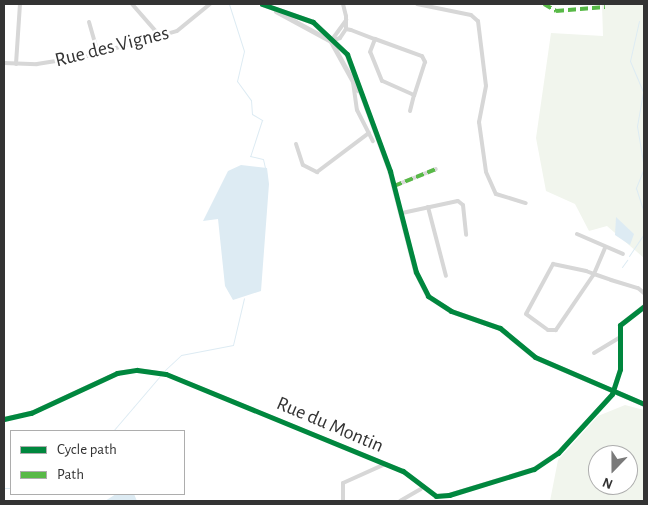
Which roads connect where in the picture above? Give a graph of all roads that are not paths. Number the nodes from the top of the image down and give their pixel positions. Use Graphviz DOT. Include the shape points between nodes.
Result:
graph roads {
  1 [pos="20,4"];
  2 [pos="132,4"];
  3 [pos="210,4"];
  4 [pos="260,4"];
  5 [pos="343,4"];
  6 [pos="417,4"];
  7 [pos="346,20"];
  8 [pos="89,22"];
  9 [pos="346,29"];
  10 [pos="159,35"];
  11 [pos="333,39"];
  12 [pos="375,39"];
  13 [pos="98,53"];
  14 [pos="4,63"];
  15 [pos="16,64"];
  16 [pos="353,78"];
  17 [pos="414,95"];
  18 [pos="410,111"];
  19 [pos="370,119"];
  20 [pos="362,122"];
  21 [pos="369,133"];
  22 [pos="373,141"];
  23 [pos="296,144"];
  24 [pos="436,169"];
  25 [pos="394,186"];
  26 [pos="526,203"];
  27 [pos="428,207"];
  28 [pos="402,213"];
  29 [pos="577,234"];
  30 [pos="466,235"];
  31 [pos="605,248"];
  32 [pos="623,254"];
  33 [pos="594,274"];
  34 [pos="446,276"];
  35 [pos="644,293"];
  36 [pos="644,306"];
  37 [pos="619,338"];
  38 [pos="594,353"];
  39 [pos="614,390"];
  40 [pos="644,404"];
  41 [pos="4,419"];
  42 [pos="386,464"];
  43 [pos="421,490"];
  44 [pos="343,501"];
  45 [pos="400,501"];
  1 -- 15 [label="street"];
  2 -- 10 [label="street"];
  3 -- 10 [label="street, Rue des Vignes" via="187,27"];
  4 -- 11 [label="street" via="313,22"];
  5 -- 7 [label="street"];
  6 -- 26 [label="street" via="471,15 478,21 486,86 478,122 486,172 496,194"];
  7 -- 9 [label="street"];
  7 -- 11 [label="street"];
  8 -- 13 [label="street"];
  9 -- 11 [label="street"];
  9 -- 12 [label="street"];
  10 -- 13 [label="street, Rue des Vignes"];
  11 -- 16 [label="street"];
  11 -- 19 [label="street" via="353,67"];
  12 -- 17 [label="street" via="370,52 382,80"];
  12 -- 17 [label="street" via="422,56 424,62"];
  13 -- 15 [label="street, Rue des Vignes"];
  14 -- 15 [label="street, Rue des Vignes"];
  16 -- 19 [label="street"];
  16 -- 20 [label="street"];
  17 -- 18 [label="street"];
  19 -- 20 [label="street"];
  19 -- 25 [label="street"];
  20 -- 21 [label="street"];
  21 -- 22 [label="street"];
  21 -- 23 [label="street" via="317,172 303,165"];
  24 -- 25 [label="street"];
  25 -- 28 [label="street"];
  27 -- 28 [label="street"];
  27 -- 30 [label="street" via="458,201 463,205"];
  27 -- 34 [label="street"];
  28 -- 39 [label="street" via="416,272 438,304 490,322 535,357"];
  29 -- 31 [label="street"];
  31 -- 32 [label="street"];
  31 -- 33 [label="street"];
  33 -- 33 [label="street" via="548,267 526,314 553,331"];
  33 -- 35 [label="street"];
  36 -- 37 [label="street" via="625,318"];
  37 -- 38 [label="street"];
  37 -- 39 [label="street" via="620,369"];
  39 -- 40 [label="street"];
  39 -- 43 [label="street" via="542,466 449,495 436,496"];
  41 -- 42 [label="street, Rue du Montin" via="23,416 96,381 137,370 166,374"];
  42 -- 43 [label="street, Rue du Montin" via="402,471"];
  42 -- 44 [label="street" via="343,483"];
  43 -- 45 [label="street"];
}
